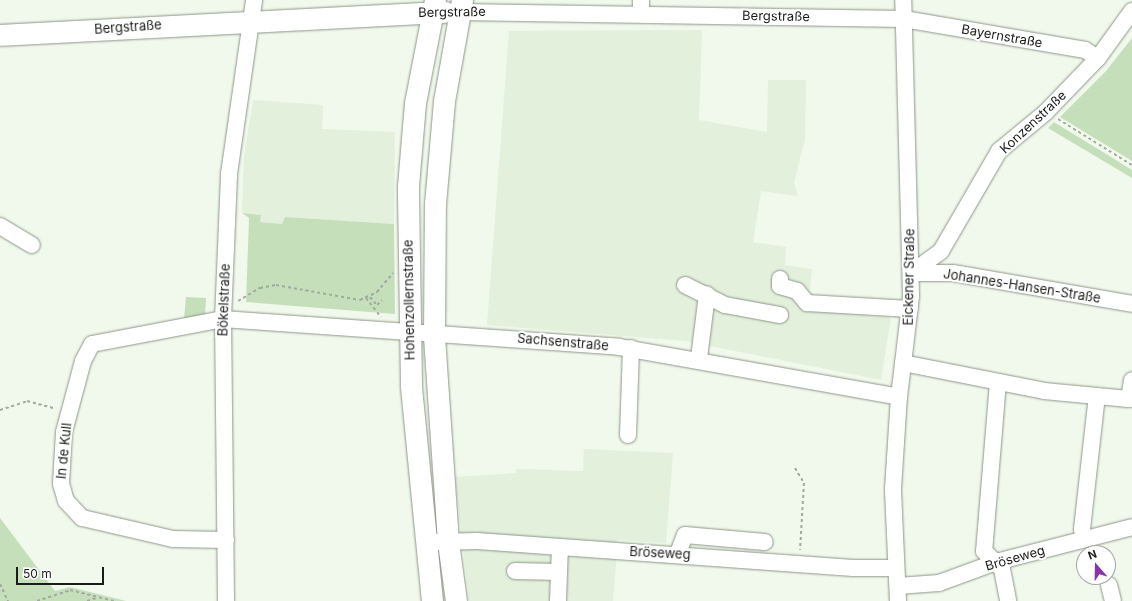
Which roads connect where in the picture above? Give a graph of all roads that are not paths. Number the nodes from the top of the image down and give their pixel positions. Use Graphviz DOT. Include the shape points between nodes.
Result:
graph roads {
  1 [pos="903,0"];
  2 [pos="433,6"];
  3 [pos="461,6"];
  4 [pos="641,7"];
  5 [pos="253,10"];
  6 [pos="1132,11"];
  7 [pos="904,19"];
  8 [pos="0,35"];
  9 [pos="1098,58"];
  10 [pos="0,226"];
  11 [pos="32,245"];
  12 [pos="911,273"];
  13 [pos="780,279"];
  14 [pos="686,285"];
  15 [pos="707,295"];
  16 [pos="1132,304"];
  17 [pos="910,309"];
  18 [pos="223,313"];
  19 [pos="780,315"];
  20 [pos="409,332"];
  21 [pos="434,335"];
  22 [pos="631,348"];
  23 [pos="699,358"];
  24 [pos="903,363"];
  25 [pos="1132,380"];
  26 [pos="998,382"];
  27 [pos="1097,396"];
  28 [pos="899,397"];
  29 [pos="1130,399"];
  30 [pos="628,436"];
  31 [pos="1132,527"];
  32 [pos="1084,538"];
  33 [pos="226,540"];
  34 [pos="448,542"];
  35 [pos="765,542"];
  36 [pos="424,543"];
  37 [pos="560,547"];
  38 [pos="678,553"];
  39 [pos="996,562"];
  40 [pos="896,568"];
  41 [pos="515,571"];
  42 [pos="559,572"];
  43 [pos="1109,585"];
  44 [pos="898,594"];
  45 [pos="226,601"];
  46 [pos="432,601"];
  47 [pos="456,601"];
  48 [pos="558,601"];
  49 [pos="1008,601"];
  50 [pos="1113,601"];
  1 -- 7 [label="street, Eickener Straße"];
  2 -- 3 [label="main road, Bergstraße"];
  2 -- 5 [label="main road, Bergstraße"];
  2 -- 20 [label="main road, Hohenzollernstraße" via="416,96 408,179"];
  3 -- 4 [label="street, Bergstraße"];
  3 -- 21 [label="main road, Hohenzollernstraße" via="444,101 436,196"];
  4 -- 7 [label="street, Bergstraße"];
  5 -- 8 [label="main road, Bergstraße"];
  5 -- 18 [label="street, Bökelstraße" via="229,174"];
  6 -- 9 [label="street, Konzenstraße"];
  7 -- 9 [label="street, Bayernstraße" via="1085,50"];
  7 -- 12 [label="street, Eickener Straße"];
  9 -- 12 [label="street, Konzenstraße" via="1046,112 999,151 941,251"];
  10 -- 11 [label="street"];
  12 -- 16 [label="street, Johannes-Hansen-Straße" via="953,273"];
  12 -- 17 [label="street, Eickener Straße"];
  13 -- 17 [label="street" via="780,286 797,291 807,303"];
  14 -- 15 [label="street"];
  15 -- 19 [label="street" via="725,305"];
  15 -- 23 [label="street"];
  17 -- 24 [label="street, Eickener Straße"];
  18 -- 20 [label="street, Sachsenstraße"];
  18 -- 33 [label="street, Bökelstraße"];
  18 -- 33 [label="street, In de Kull" via="92,344 83,361 64,432 61,484 66,501 82,518 173,539"];
  20 -- 21 [label="street, Sachsenstraße"];
  20 -- 36 [label="main road, Hohenzollernstraße"];
  21 -- 22 [label="street, Sachsenstraße"];
  21 -- 34 [label="main road, Hohenzollernstraße"];
  22 -- 23 [label="street, Sachsenstraße"];
  22 -- 30 [label="street"];
  23 -- 28 [label="street, Sachsenstraße"];
  24 -- 26 [label="street"];
  24 -- 28 [label="street, Eickener Straße"];
  25 -- 29 [label="street"];
  26 -- 27 [label="street" via="1044,392"];
  26 -- 39 [label="street" via="984,551"];
  27 -- 29 [label="street"];
  27 -- 32 [label="street" via="1082,529"];
  28 -- 40 [label="street, Eickener Straße" via="893,489"];
  31 -- 32 [label="street, Bröseweg"];
  32 -- 39 [label="street, Bröseweg"];
  33 -- 45 [label="street, Bökelstraße"];
  34 -- 36 [label="street, Bröseweg"];
  34 -- 37 [label="street, Bröseweg"];
  34 -- 47 [label="main road, Hohenzollernstraße"];
  35 -- 38 [label="street" via="685,535"];
  36 -- 46 [label="main road, Hohenzollernstraße"];
  37 -- 38 [label="street, Bröseweg"];
  37 -- 42 [label="street"];
  38 -- 40 [label="street, Bröseweg"];
  39 -- 44 [label="street, Bröseweg" via="939,583"];
  39 -- 49 [label="street" via="1002,569"];
  40 -- 44 [label="street, Eickener Straße"];
  41 -- 42 [label="street"];
  42 -- 48 [label="street"];
  43 -- 50 [label="street"];
}
